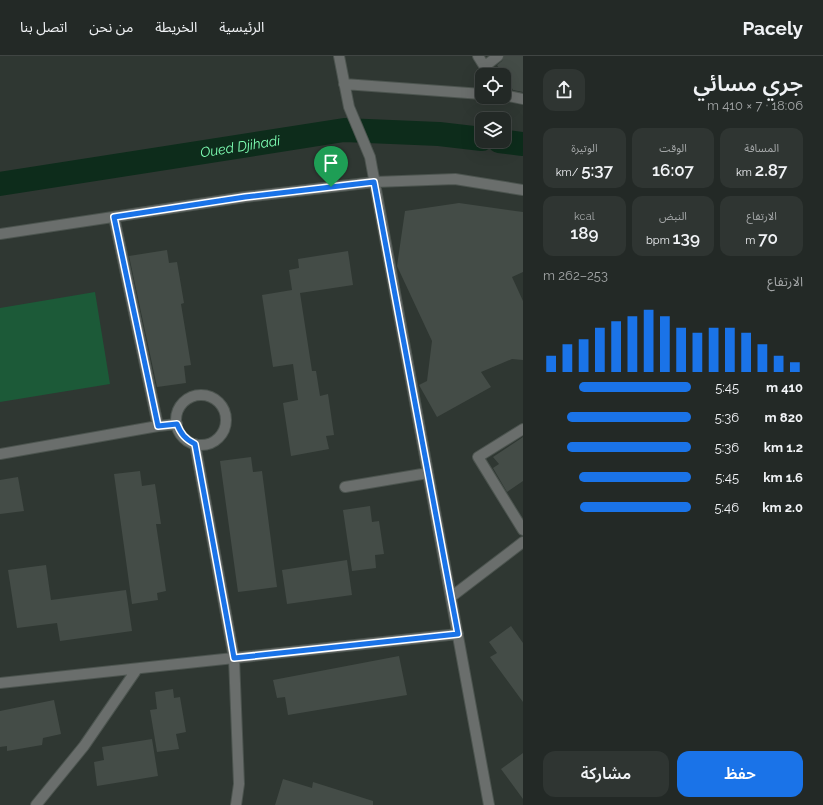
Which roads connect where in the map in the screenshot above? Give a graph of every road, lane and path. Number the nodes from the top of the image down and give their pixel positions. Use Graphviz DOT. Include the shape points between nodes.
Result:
graph roads {
  1 [pos="340,56"];
  2 [pos="478,56"];
  3 [pos="498,56"];
  4 [pos="485,66"];
  5 [pos="344,84"];
  6 [pos="475,93"];
  7 [pos="511,96"];
  8 [pos="523,99"];
  9 [pos="374,182"];
  10 [pos="523,190"];
  11 [pos="114,217"];
  12 [pos="0,234"];
  13 [pos="177,424"];
  14 [pos="158,426"];
  15 [pos="523,429"];
  16 [pos="195,444"];
  17 [pos="0,454"];
  18 [pos="428,473"];
  19 [pos="345,487"];
  20 [pos="523,530"];
  21 [pos="523,542"];
  22 [pos="451,597"];
  23 [pos="458,634"];
  24 [pos="234,658"];
  25 [pos="136,669"];
  26 [pos="0,683"];
  27 [pos="36,805"];
  28 [pos="236,805"];
  29 [pos="489,805"];
  1 -- 5 [label="street"];
  2 -- 4 [label="street"];
  3 -- 4 [label="street"];
  5 -- 6 [label="street"];
  5 -- 9 [label="street" via="349,106 370,157"];
  7 -- 8 [label="street"];
  9 -- 10 [label="street" via="455,179"];
  9 -- 11 [label="street" via="245,197"];
  9 -- 18 [label="street"];
  11 -- 12 [label="street"];
  11 -- 14 [label="street"];
  13 -- 14 [label="street"];
  13 -- 16 [label="street" via="180,433"];
  13 -- 16 [label="street" via="179,408 192,397 208,396 222,406 225,414 224,431 212,442"];
  14 -- 17 [label="street"];
  15 -- 20 [label="street" via="478,457"];
  16 -- 24 [label="street"];
  18 -- 19 [label="street"];
  18 -- 22 [label="street"];
  21 -- 22 [label="street"];
  22 -- 23 [label="street"];
  23 -- 24 [label="street"];
  23 -- 29 [label="street"];
  24 -- 25 [label="street"];
  24 -- 28 [label="street" via="239,784"];
  25 -- 26 [label="street"];
  25 -- 27 [label="street" via="84,746"];
}
